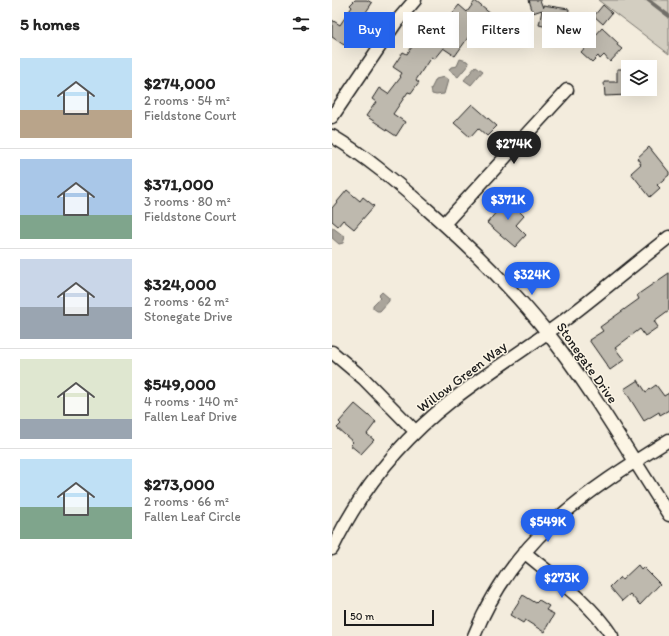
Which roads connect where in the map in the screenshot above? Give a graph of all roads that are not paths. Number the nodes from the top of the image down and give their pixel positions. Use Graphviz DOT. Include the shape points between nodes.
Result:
graph roads {
  1 [pos="415,0"];
  2 [pos="567,90"];
  3 [pos="332,117"];
  4 [pos="332,136"];
  5 [pos="444,224"];
  6 [pos="669,237"];
  7 [pos="547,332"];
  8 [pos="332,352"];
  9 [pos="416,432"];
  10 [pos="669,440"];
  11 [pos="634,462"];
  12 [pos="669,515"];
  13 [pos="332,549"];
  14 [pos="524,552"];
  15 [pos="474,636"];
  16 [pos="612,636"];
  1 -- 3 [label="street" via="396,21"];
  2 -- 5 [label="street"];
  4 -- 5 [label="street, Stonegate Drive" via="394,180"];
  5 -- 7 [label="street, Stonegate Drive" via="499,277"];
  6 -- 7 [label="street, Willow Green Way"];
  7 -- 9 [label="street, Willow Green Way" via="450,402"];
  7 -- 11 [label="street, Stonegate Drive" via="596,400"];
  8 -- 9 [label="street" via="364,379"];
  9 -- 13 [label="street, Willow Green Way" via="368,488"];
  10 -- 11 [label="street"];
  11 -- 12 [label="street, Stonegate Drive"];
  11 -- 14 [label="street" via="560,514"];
  14 -- 15 [label="street" via="493,595"];
  14 -- 16 [label="street" via="583,602"];
}
